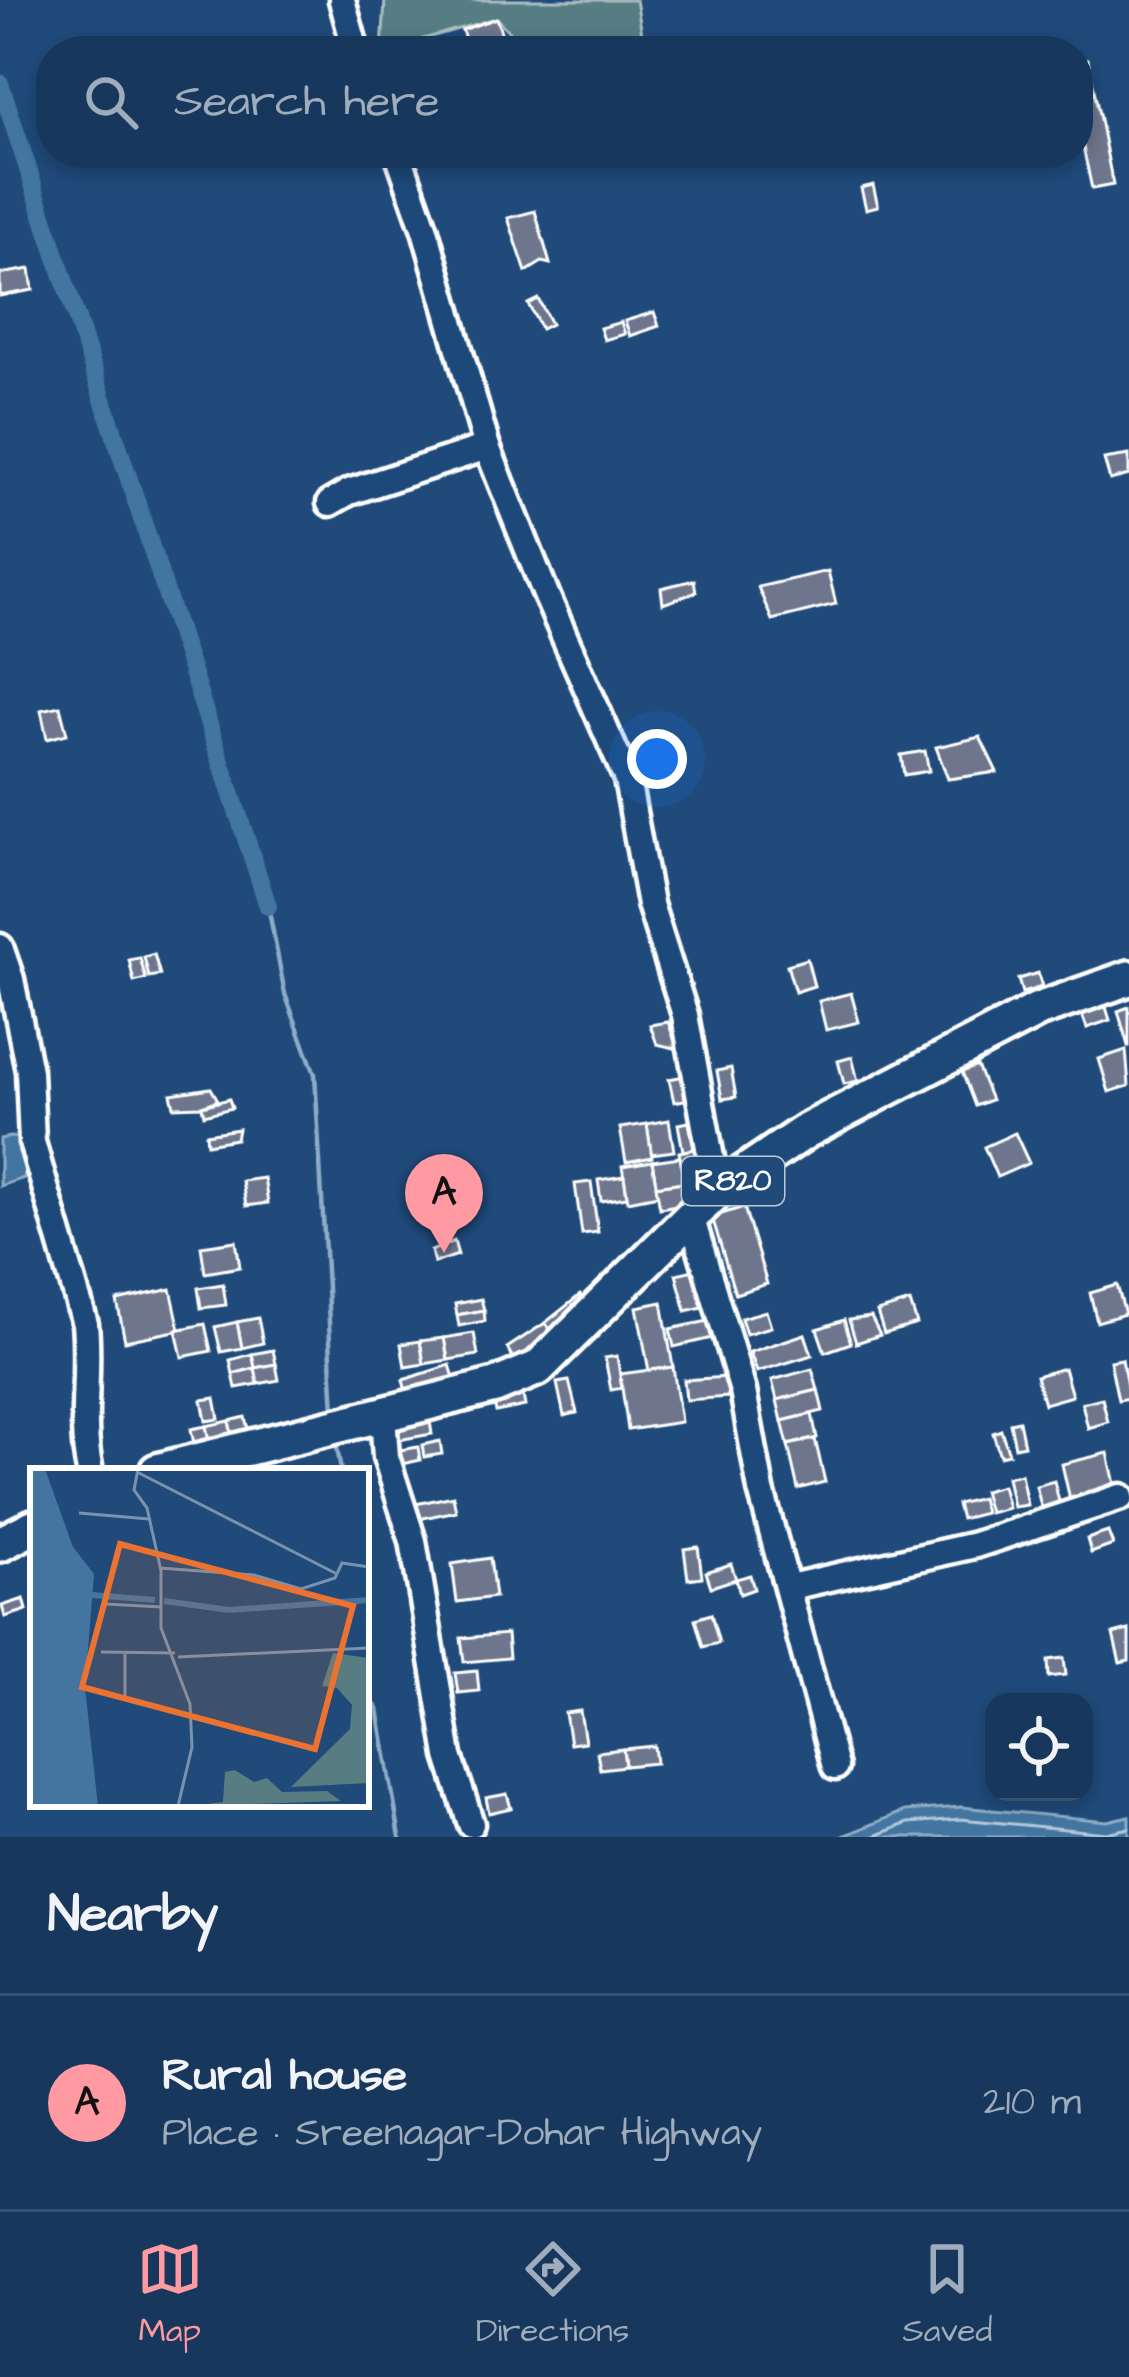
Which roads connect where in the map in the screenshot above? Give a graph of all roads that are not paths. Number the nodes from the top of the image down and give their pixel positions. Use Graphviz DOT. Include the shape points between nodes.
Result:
graph roads {
  1 [pos="342,0"];
  2 [pos="352,36"];
  3 [pos="403,168"];
  4 [pos="487,447"];
  5 [pos="329,503"];
  6 [pos="0,947"];
  7 [pos="1129,978"];
  8 [pos="718,1191"];
  9 [pos="691,1216"];
  10 [pos="376,1418"];
  11 [pos="90,1468"];
  12 [pos="168,1468"];
  13 [pos="1121,1497"];
  14 [pos="30,1529"];
  15 [pos="0,1544"];
  16 [pos="790,1587"];
  17 [pos="835,1767"];
  18 [pos="471,1825"];
  1 -- 2 [label="street"];
  3 -- 4 [label="street"];
  4 -- 5 [label="street"];
  4 -- 8 [label="street" via="627,778"];
  6 -- 11 [label="street" via="29,1071 32,1142 85,1324"];
  7 -- 8 [label="main road, R820" via="1039,1010 915,1072"];
  8 -- 9 [label="main road, R820"];
  9 -- 10 [label="main road, R820" via="538,1368"];
  9 -- 16 [label="street"];
  10 -- 12 [label="main road, R820"];
  10 -- 18 [label="street" via="413,1541 449,1756"];
  13 -- 16 [label="street" via="974,1545"];
  14 -- 15 [label="main road"];
  16 -- 17 [label="street"];
}
